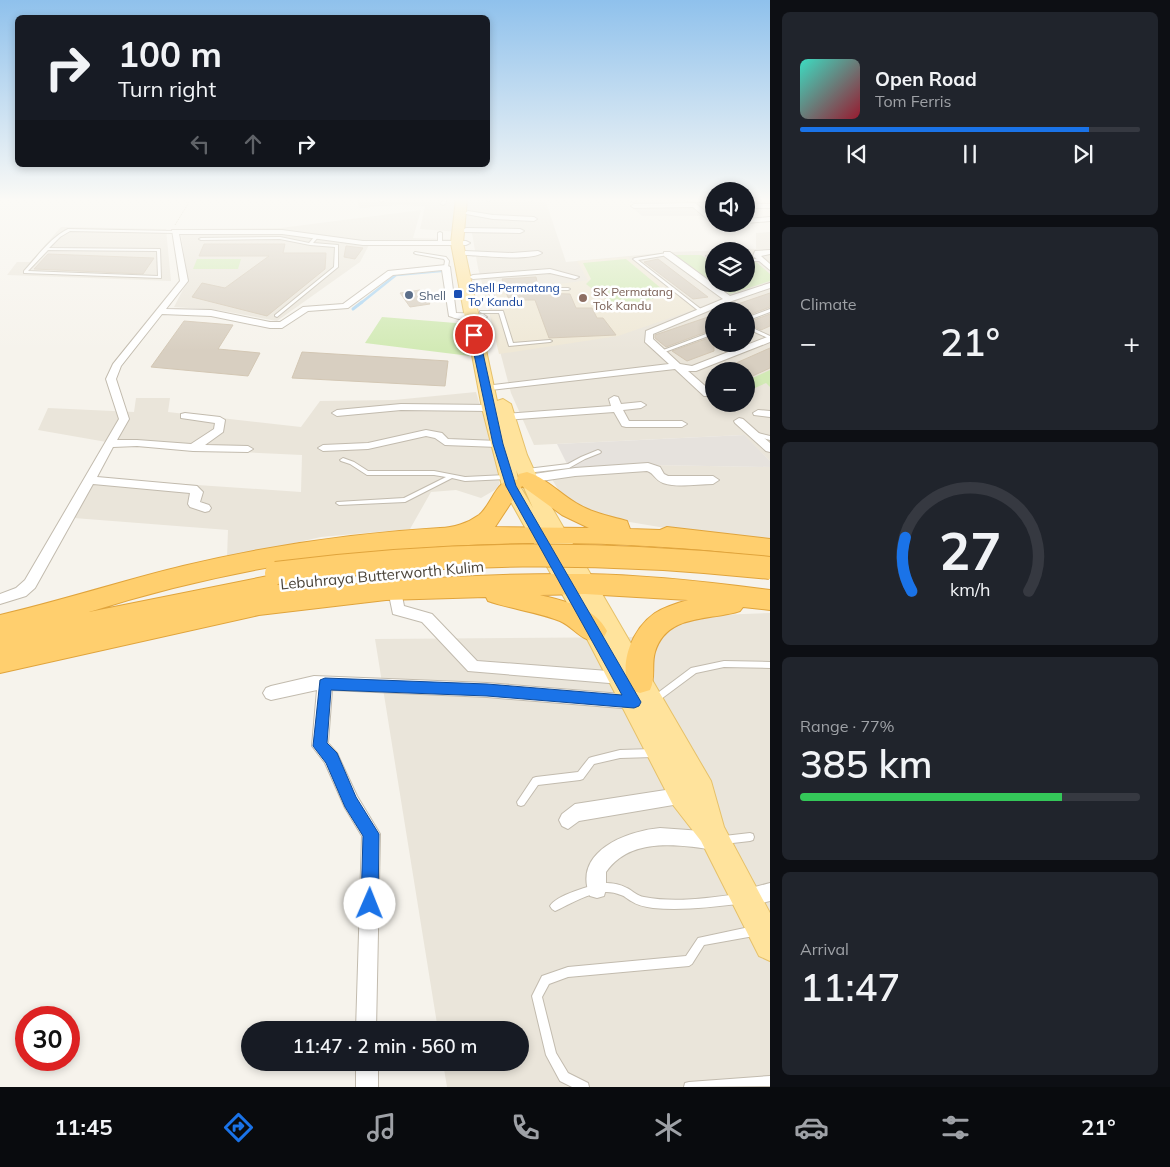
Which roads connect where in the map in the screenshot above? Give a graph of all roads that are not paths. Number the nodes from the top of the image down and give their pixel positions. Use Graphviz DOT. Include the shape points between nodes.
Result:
graph roads {
  1 [pos="48,250"];
  2 [pos="130,250"];
  3 [pos="178,250"];
  4 [pos="337,250"];
  5 [pos="465,250"];
  6 [pos="480,250"];
  7 [pos="770,252"];
  8 [pos="416,254"];
  9 [pos="538,254"];
  10 [pos="668,254"];
  11 [pos="760,257"];
  12 [pos="755,258"];
  13 [pos="770,267"];
  14 [pos="447,271"];
  15 [pos="575,277"];
  16 [pos="471,280"];
  17 [pos="770,285"];
  18 [pos="490,290"];
  19 [pos="568,290"];
  20 [pos="492,299"];
  21 [pos="729,299"];
  22 [pos="724,302"];
  23 [pos="705,307"];
  24 [pos="770,310"];
  25 [pos="161,311"];
  26 [pos="705,311"];
  27 [pos="479,315"];
  28 [pos="276,316"];
  29 [pos="755,316"];
  30 [pos="755,330"];
  31 [pos="705,335"];
  32 [pos="770,338"];
  33 [pos="550,341"];
  34 [pos="660,352"];
  35 [pos="676,366"];
  36 [pos="492,388"];
  37 [pos="705,391"];
  38 [pos="616,404"];
  39 [pos="641,405"];
  40 [pos="490,408"];
  41 [pos="337,413"];
  42 [pos="758,413"];
  43 [pos="770,414"];
  44 [pos="185,416"];
  45 [pos="506,416"];
  46 [pos="738,421"];
  47 [pos="682,424"];
  48 [pos="753,434"];
  49 [pos="770,438"];
  50 [pos="110,444"];
  51 [pos="498,444"];
  52 [pos="194,448"];
  53 [pos="323,448"];
  54 [pos="248,449"];
  55 [pos="770,449"];
  56 [pos="598,452"];
  57 [pos="342,460"];
  58 [pos="449,478"];
  59 [pos="517,478"];
  60 [pos="88,480"];
  61 [pos="713,480"];
  62 [pos="339,504"];
  63 [pos="205,508"];
  64 [pos="548,536"];
  65 [pos="445,537"];
  66 [pos="682,539"];
  67 [pos="770,548"];
  68 [pos="770,568"];
  69 [pos="277,579"];
  70 [pos="770,579"];
  71 [pos="576,584"];
  72 [pos="450,587"];
  73 [pos="395,590"];
  74 [pos="0,599"];
  75 [pos="770,600"];
  76 [pos="770,604"];
  77 [pos="64,610"];
  78 [pos="0,626"];
  79 [pos="594,631"];
  80 [pos="0,644"];
  81 [pos="0,661"];
  82 [pos="770,666"];
  83 [pos="325,684"];
  84 [pos="636,691"];
  85 [pos="271,693"];
  86 [pos="661,752"];
  87 [pos="693,793"];
  88 [pos="521,802"];
  89 [pos="568,820"];
  90 [pos="713,836"];
  91 [pos="750,837"];
  92 [pos="597,888"];
  93 [pos="758,895"];
  94 [pos="554,906"];
  95 [pos="766,938"];
  96 [pos="366,1021"];
  97 [pos="367,1071"];
  98 [pos="770,1081"];
  99 [pos="367,1087"];
  100 [pos="584,1087"];
  101 [pos="689,1087"];
  1 -- 2 [label="lane" via="25,272 160,277 160,250"];
  3 -- 25 [label="street" via="184,281"];
  4 -- 28 [label="lane" via="336,267"];
  5 -- 16 [label="main road"];
  6 -- 9 [label="street" via="512,255"];
  7 -- 11 [label="street"];
  8 -- 14 [label="lane" via="445,258"];
  10 -- 21 [label="street"];
  10 -- 23 [label="lane" via="635,259"];
  11 -- 12 [label="lane"];
  11 -- 13 [label="street"];
  14 -- 16 [label="street"];
  14 -- 25 [label="street" via="391,273 345,306 306,309 282,325 211,313"];
  14 -- 27 [label="street" via="452,314"];
  15 -- 16 [label="street" via="550,271"];
  16 -- 18 [label="lane"];
  16 -- 27 [label="main road"];
  16 -- 27 [label="main road"];
  17 -- 21 [label="street"];
  18 -- 19 [label="lane"];
  18 -- 20 [label="lane"];
  21 -- 22 [label="street"];
  24 -- 29 [label="lane"];
  25 -- 50 [label="street" via="116,366 111,379 124,419"];
  26 -- 34 [label="street" via="653,330 648,340"];
  27 -- 33 [label="lane" via="501,312 510,345"];
  27 -- 36 [label="main road"];
  30 -- 32 [label="lane"];
  31 -- 34 [label="lane"];
  32 -- 35 [label="street" via="693,369"];
  34 -- 35 [label="street"];
  35 -- 36 [label="street"];
  35 -- 37 [label="street"];
  36 -- 40 [label="main road"];
  36 -- 45 [label="main road"];
  38 -- 39 [label="street"];
  38 -- 45 [label="street"];
  38 -- 47 [label="street" via="626,424"];
  40 -- 41 [label="street" via="401,407"];
  40 -- 51 [label="main road"];
  42 -- 43 [label="street"];
  44 -- 52 [label="street" via="220,420 219,430"];
  45 -- 59 [label="main road"];
  46 -- 48 [label="street"];
  48 -- 49 [label="lane"];
  48 -- 55 [label="street"];
  50 -- 52 [label="street"];
  50 -- 60 [label="street"];
  51 -- 53 [label="street" via="445,442 438,435 426,433 368,446"];
  51 -- 59 [label="main road"];
  52 -- 54 [label="street"];
  56 -- 59 [label="lane" via="569,466"];
  57 -- 58 [label="lane" via="352,462 367,473 434,474"];
  58 -- 59 [label="lane"];
  58 -- 62 [label="lane" via="405,500"];
  59 -- 61 [label="street" via="648,467 667,480"];
  59 -- 64 [label="main road"];
  59 -- 65 [label="highway" via="488,522 480,528"];
  59 -- 66 [label="highway" via="574,514 602,524"];
  60 -- 63 [label="street" via="192,489 197,492 194,504"];
  60 -- 74 [label="street" via="30,584 21,592"];
  64 -- 65 [label="highway"];
  64 -- 66 [label="highway"];
  64 -- 71 [label="main road"];
  65 -- 77 [label="highway" via="336,546 278,555 156,582"];
  66 -- 67 [label="highway"];
  68 -- 69 [label="highway, Lebuhraya Butterworth Kulim, bridge" via="640,556 543,553 441,555"];
  69 -- 70 [label="highway, Lebuhraya Butterworth Kulim" via="512,565 608,566"];
  69 -- 77 [label="highway, Lebuhraya Butterworth Kulim"];
  69 -- 80 [label="highway, Lebuhraya Butterworth Kulim"];
  71 -- 72 [label="highway"];
  71 -- 75 [label="highway" via="682,589"];
  71 -- 79 [label="main road"];
  71 -- 84 [label="main road"];
  72 -- 73 [label="highway"];
  72 -- 79 [label="highway" via="505,596 569,613"];
  73 -- 81 [label="highway" via="260,605"];
  73 -- 84 [label="street" via="398,610 427,618 473,667"];
  76 -- 84 [label="highway" via="720,604 681,611 655,626 641,653"];
  77 -- 78 [label="highway, Lebuhraya Butterworth Kulim"];
  79 -- 84 [label="main road"];
  82 -- 84 [label="lane" via="724,664 694,670"];
  83 -- 84 [label="street"];
  83 -- 85 [label="street" via="314,683"];
  83 -- 96 [label="street" via="320,746 331,758 351,802 371,834"];
  84 -- 86 [label="main road"];
  84 -- 87 [label="main road"];
  86 -- 87 [label="main road"];
  86 -- 88 [label="lane" via="620,754 592,761 580,776 536,781"];
  87 -- 89 [label="street" via="575,813"];
  87 -- 90 [label="main road"];
  90 -- 91 [label="lane"];
  90 -- 92 [label="street" via="650,837 617,848 600,863 594,875"];
  90 -- 93 [label="main road"];
  92 -- 93 [label="lane" via="620,889 640,901 688,904"];
  92 -- 94 [label="lane"];
  93 -- 95 [label="main road"];
  95 -- 100 [label="lane" via="701,941 689,961 568,972 546,980 538,996 551,1055 564,1076"];
  97 -- 99 [label="street"];
  98 -- 101 [label="lane"];
}
